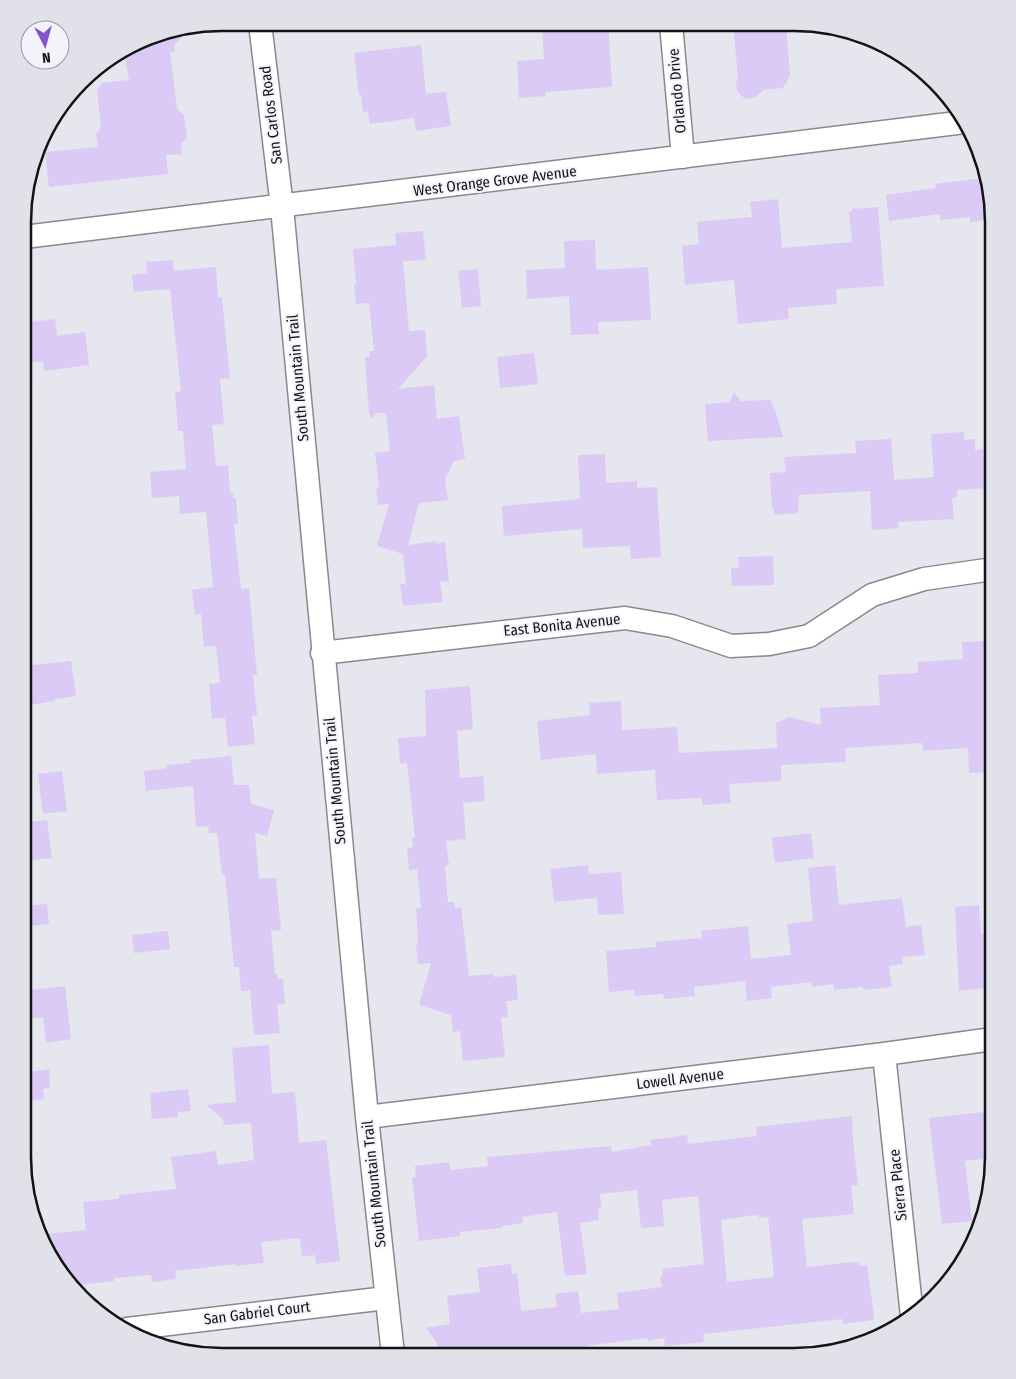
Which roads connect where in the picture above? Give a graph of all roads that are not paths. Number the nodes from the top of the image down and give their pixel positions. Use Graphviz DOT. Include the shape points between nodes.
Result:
graph roads {
  1 [pos="261,31"];
  2 [pos="673,31"];
  3 [pos="957,123"];
  4 [pos="683,157"];
  5 [pos="282,207"];
  6 [pos="31,236"];
  7 [pos="985,571"];
  8 [pos="322,652"];
  9 [pos="985,1040"];
  10 [pos="884,1054"];
  11 [pos="367,1117"];
  12 [pos="386,1298"];
  13 [pos="911,1307"];
  14 [pos="138,1328"];
  15 [pos="392,1348"];
  1 -- 5 [label="street, San Carlos Road"];
  2 -- 4 [label="street, Orlando Drive"];
  3 -- 4 [label="street, West Orange Grove Avenue"];
  4 -- 5 [label="street, West Orange Grove Avenue"];
  5 -- 6 [label="street, West Orange Grove Avenue"];
  5 -- 8 [label="street, South Mountain Trail"];
  7 -- 8 [label="street, East Bonita Avenue" via="924,579 872,595 810,636 769,644 731,646 672,626 625,618"];
  8 -- 11 [label="street, South Mountain Trail"];
  9 -- 10 [label="street, Lowell Avenue"];
  10 -- 11 [label="street, Lowell Avenue"];
  10 -- 13 [label="street, Sierra Place"];
  11 -- 12 [label="street, South Mountain Trail"];
  12 -- 14 [label="street, San Gabriel Court"];
  12 -- 15 [label="street, South Mountain Trail"];
}
